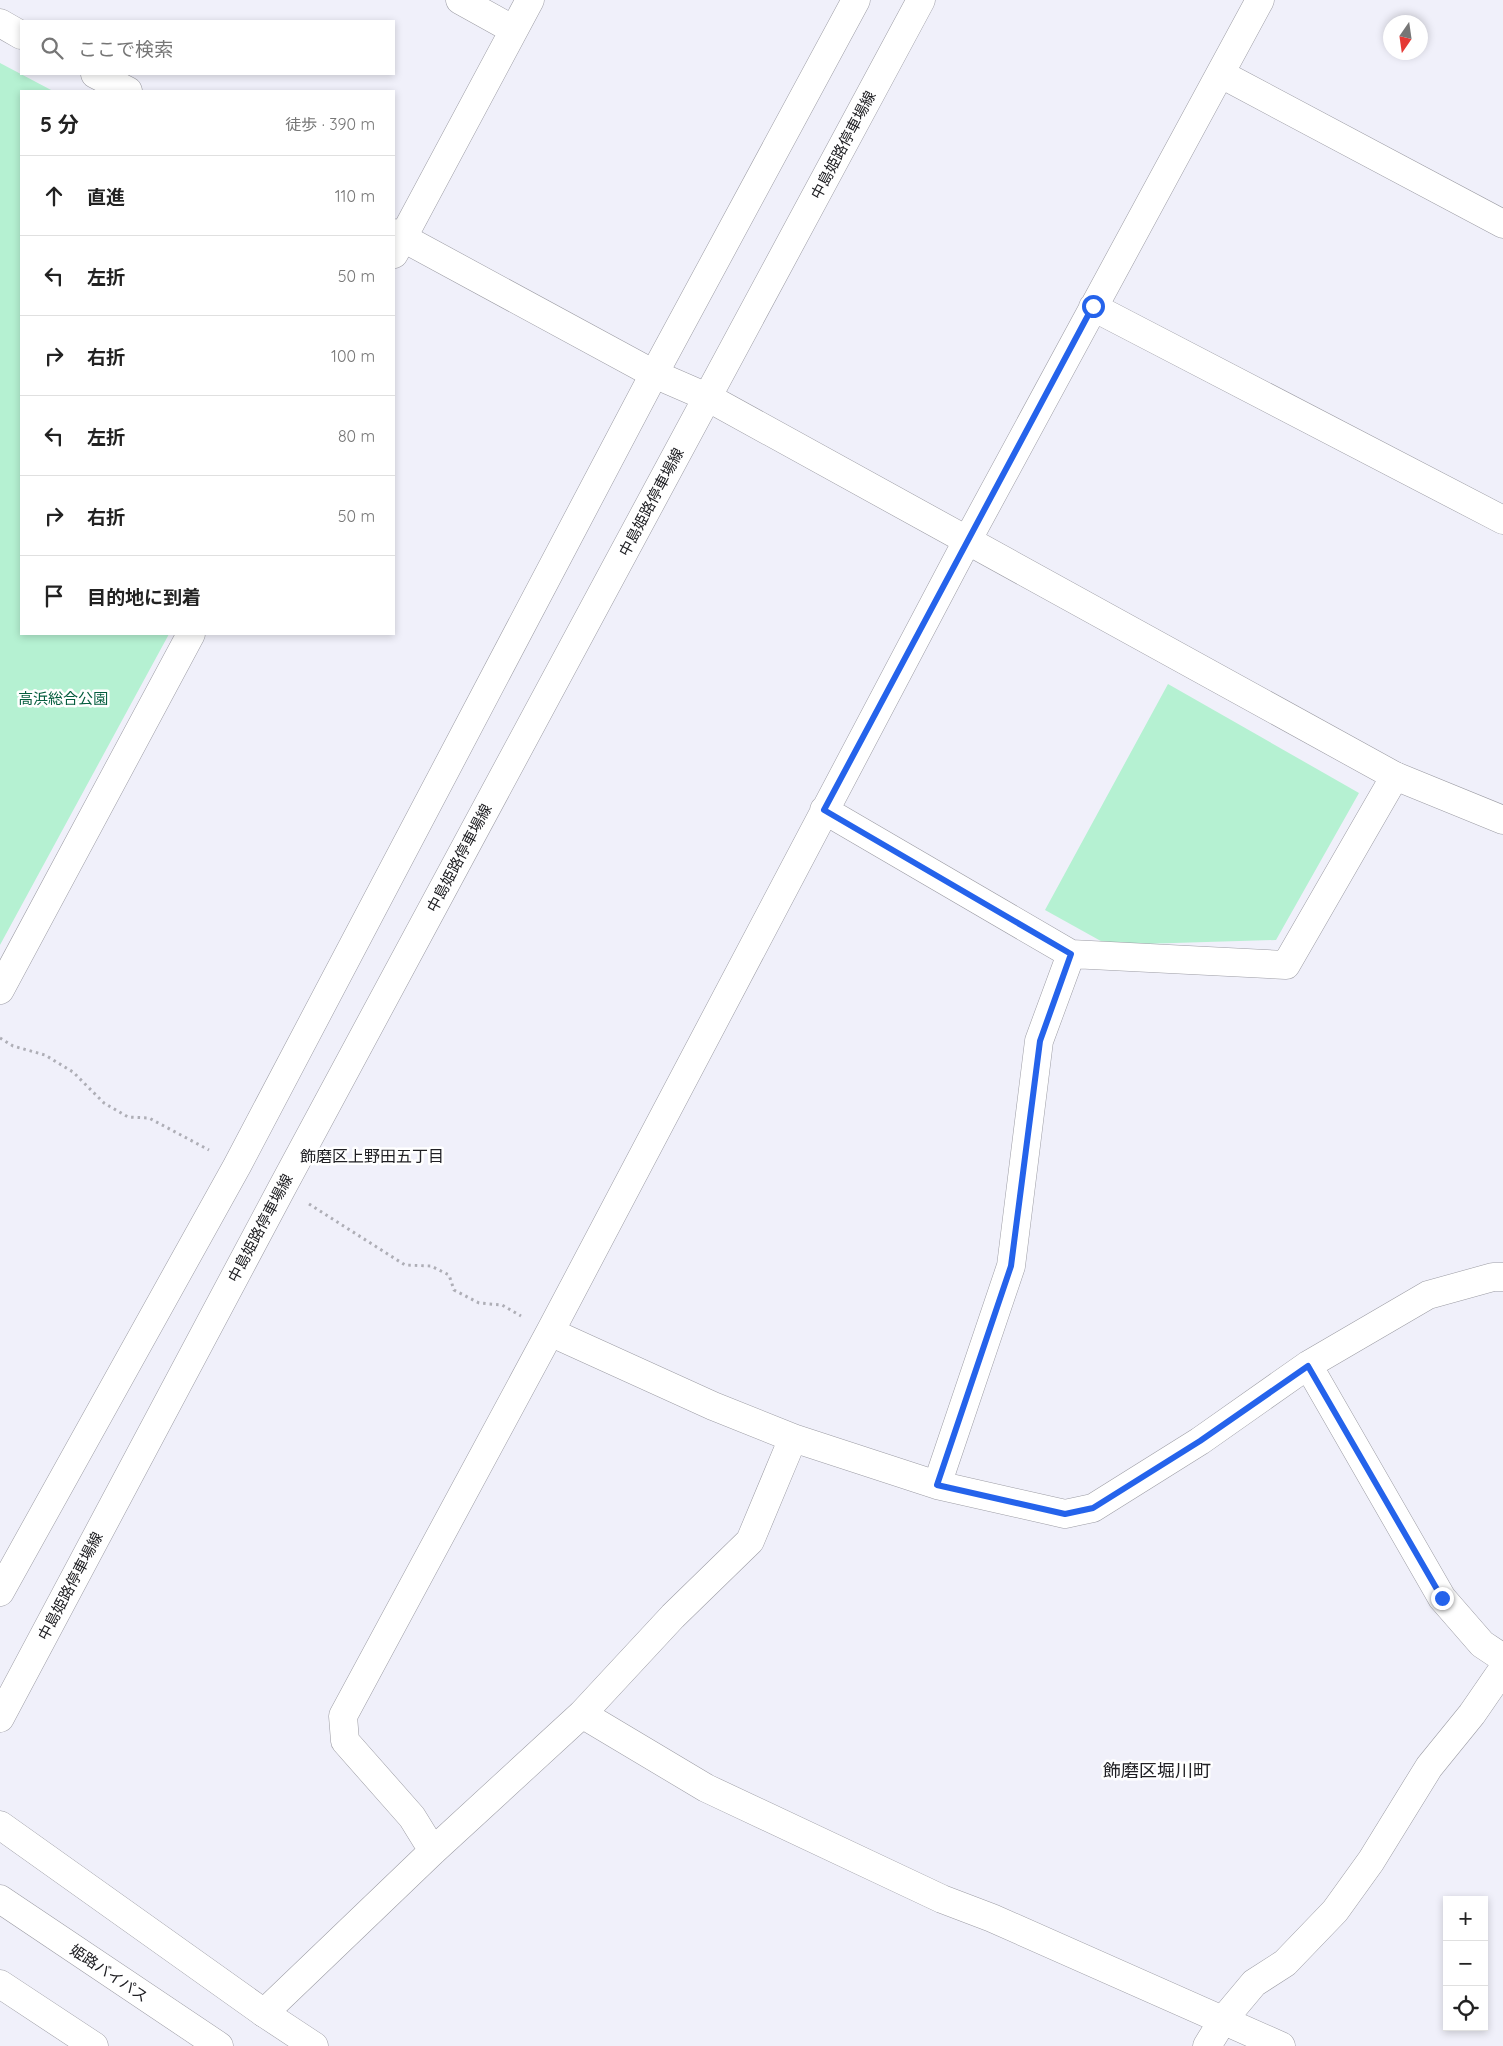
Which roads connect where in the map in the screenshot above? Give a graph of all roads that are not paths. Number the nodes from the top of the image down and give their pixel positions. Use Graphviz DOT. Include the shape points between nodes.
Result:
graph roads {
  1 [pos="460,0"];
  2 [pos="530,0"];
  3 [pos="856,0"];
  4 [pos="921,0"];
  5 [pos="1260,0"];
  6 [pos="0,24"];
  7 [pos="514,30"];
  8 [pos="20,34"];
  9 [pos="1221,74"];
  10 [pos="97,75"];
  11 [pos="126,90"];
  12 [pos="1503,224"];
  13 [pos="397,241"];
  14 [pos="1093,306"];
  15 [pos="654,374"];
  16 [pos="707,397"];
  17 [pos="1503,520"];
  18 [pos="967,541"];
  19 [pos="190,635"];
  20 [pos="1396,776"];
  21 [pos="824,810"];
  22 [pos="1503,820"];
  23 [pos="1071,954"];
  24 [pos="0,990"];
  25 [pos="1503,1276"];
  26 [pos="550,1332"];
  27 [pos="1308,1366"];
  28 [pos="793,1438"];
  29 [pos="937,1485"];
  30 [pos="0,1592"];
  31 [pos="1503,1658"];
  32 [pos="1503,1669"];
  33 [pos="582,1714"];
  34 [pos="0,1718"];
  35 [pos="0,1825"];
  36 [pos="432,1851"];
  37 [pos="0,1899"];
  38 [pos="0,1984"];
  39 [pos="264,2013"];
  40 [pos="1223,2020"];
  41 [pos="94,2046"];
  42 [pos="219,2046"];
  43 [pos="314,2046"];
  44 [pos="1206,2046"];
  45 [pos="1281,2046"];
  1 -- 7 [label="main road"];
  2 -- 7 [label="main road"];
  3 -- 15 [label="main road"];
  4 -- 16 [label="main road, 中島姫路停車場線"];
  5 -- 9 [label="main road"];
  6 -- 8 [label="main road"];
  7 -- 13 [label="main road"];
  9 -- 12 [label="main road"];
  9 -- 14 [label="main road"];
  10 -- 11 [label="main road"];
  13 -- 15 [label="main road"];
  14 -- 17 [label="main road"];
  14 -- 18 [label="main road"];
  15 -- 16 [label="main road"];
  15 -- 30 [label="main road" via="237,1166"];
  16 -- 18 [label="main road"];
  16 -- 34 [label="main road, 中島姫路停車場線"];
  18 -- 20 [label="main road"];
  18 -- 21 [label="main road"];
  19 -- 24 [label="main road"];
  20 -- 22 [label="main road"];
  20 -- 23 [label="main road" via="1286,965"];
  21 -- 23 [label="main road"];
  21 -- 26 [label="main road"];
  23 -- 29 [label="main road" via="1040,1041 1011,1266"];
  25 -- 27 [label="main road" via="1428,1295"];
  26 -- 28 [label="main road" via="713,1406"];
  26 -- 36 [label="main road" via="344,1716 345,1741 412,1817"];
  27 -- 29 [label="main road" via="1200,1441 1093,1508 1065,1514"];
  27 -- 31 [label="main road" via="1442,1598 1482,1644"];
  28 -- 29 [label="main road"];
  28 -- 33 [label="main road" via="750,1541 673,1616"];
  32 -- 40 [label="main road" via="1429,1767 1335,1911 1285,1962 1254,1983"];
  33 -- 36 [label="main road"];
  33 -- 40 [label="main road" via="706,1788 942,1900 992,1918"];
  35 -- 39 [label="main road"];
  36 -- 39 [label="main road"];
  37 -- 42 [label="main road, 姫路バイパス"];
  38 -- 41 [label="main road"];
  39 -- 43 [label="main road"];
  40 -- 44 [label="main road"];
  40 -- 45 [label="main road"];
}
